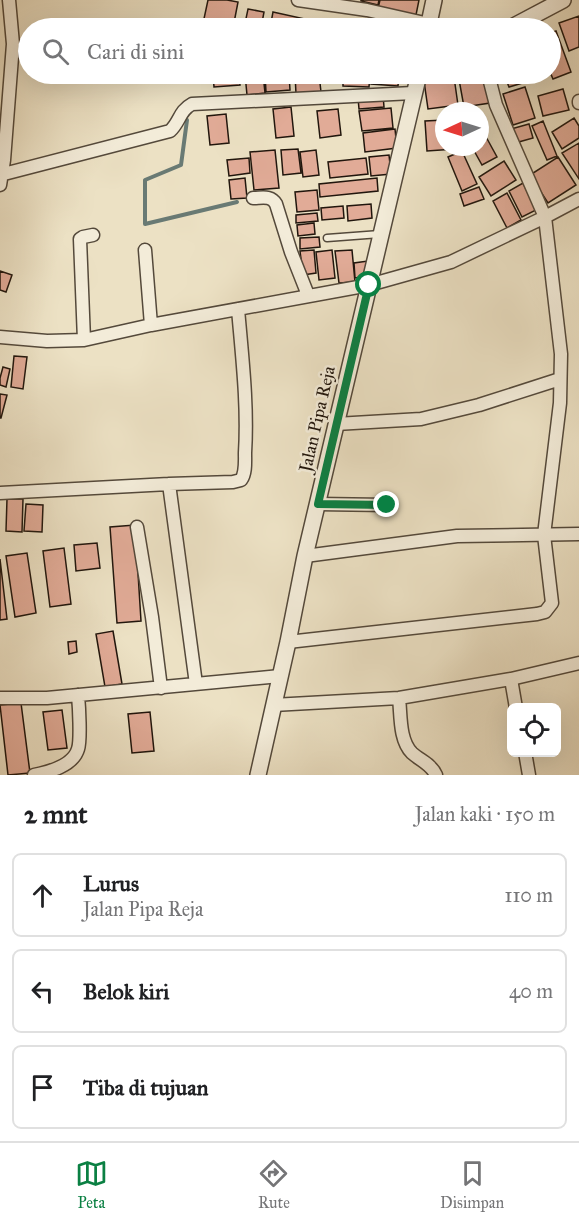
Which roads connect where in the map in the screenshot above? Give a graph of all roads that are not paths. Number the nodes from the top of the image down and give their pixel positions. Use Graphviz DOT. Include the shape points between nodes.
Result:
graph roads {
  1 [pos="9,0"];
  2 [pos="298,0"];
  3 [pos="434,0"];
  4 [pos="563,0"];
  5 [pos="398,18"];
  6 [pos="430,18"];
  7 [pos="529,18"];
  8 [pos="416,84"];
  9 [pos="491,84"];
  10 [pos="5,90"];
  11 [pos="413,93"];
  12 [pos="1,178"];
  13 [pos="253,198"];
  14 [pos="579,199"];
  15 [pos="545,217"];
  16 [pos="381,234"];
  17 [pos="93,235"];
  18 [pos="327,238"];
  19 [pos="145,250"];
  20 [pos="369,285"];
  21 [pos="308,295"];
  22 [pos="238,309"];
  23 [pos="152,325"];
  24 [pos="0,337"];
  25 [pos="84,340"];
  26 [pos="560,379"];
  27 [pos="336,424"];
  28 [pos="169,484"];
  29 [pos="0,493"];
  30 [pos="318,504"];
  31 [pos="387,505"];
  32 [pos="137,527"];
  33 [pos="579,534"];
  34 [pos="544,535"];
  35 [pos="306,556"];
  36 [pos="288,642"];
  37 [pos="579,663"];
  38 [pos="280,676"];
  39 [pos="511,679"];
  40 [pos="196,684"];
  41 [pos="161,688"];
  42 [pos="78,695"];
  43 [pos="0,698"];
  44 [pos="399,698"];
  45 [pos="515,703"];
  46 [pos="273,705"];
  47 [pos="526,757"];
  48 [pos="34,775"];
  49 [pos="258,775"];
  50 [pos="436,775"];
  51 [pos="529,775"];
  1 -- 10 [label="street" via="13,44"];
  2 -- 5 [label="street"];
  3 -- 6 [label="street"];
  4 -- 7 [label="street"];
  8 -- 11 [label="street, Jalan Pipa Reja"];
  9 -- 15 [label="street"];
  10 -- 12 [label="street"];
  11 -- 12 [label="street" via="189,106 170,131"];
  11 -- 16 [label="street, Jalan Pipa Reja"];
  13 -- 21 [label="street" via="274,199"];
  14 -- 15 [label="street"];
  15 -- 20 [label="street" via="451,262"];
  15 -- 26 [label="street" via="561,354"];
  16 -- 18 [label="lane"];
  16 -- 20 [label="street, Jalan Pipa Reja"];
  17 -- 25 [label="street" via="80,239"];
  19 -- 23 [label="street"];
  20 -- 21 [label="street"];
  20 -- 27 [label="street, Jalan Pipa Reja"];
  21 -- 22 [label="street"];
  22 -- 23 [label="street"];
  22 -- 28 [label="street" via="246,427 243,478 233,482"];
  23 -- 25 [label="street"];
  24 -- 25 [label="street"];
  26 -- 27 [label="street" via="421,419"];
  26 -- 34 [label="street"];
  27 -- 30 [label="street, Jalan Pipa Reja"];
  28 -- 29 [label="street"];
  28 -- 40 [label="street"];
  30 -- 31 [label="street"];
  30 -- 35 [label="street, Jalan Pipa Reja"];
  32 -- 41 [label="street"];
  33 -- 34 [label="street"];
  34 -- 35 [label="street" via="457,536"];
  34 -- 36 [label="street" via="552,594 552,603 545,612"];
  35 -- 36 [label="street, Jalan Pipa Reja"];
  36 -- 38 [label="street, Jalan Pipa Reja"];
  37 -- 39 [label="street"];
  38 -- 40 [label="street"];
  38 -- 46 [label="street, Jalan Pipa Reja"];
  39 -- 44 [label="street"];
  39 -- 45 [label="street"];
  40 -- 41 [label="street"];
  41 -- 42 [label="street"];
  42 -- 43 [label="street"];
  42 -- 48 [label="street" via="79,748 64,765"];
  44 -- 46 [label="street"];
  44 -- 50 [label="street" via="404,740"];
  46 -- 49 [label="street, Jalan Pipa Reja"];
  47 -- 51 [label="street"];
}
